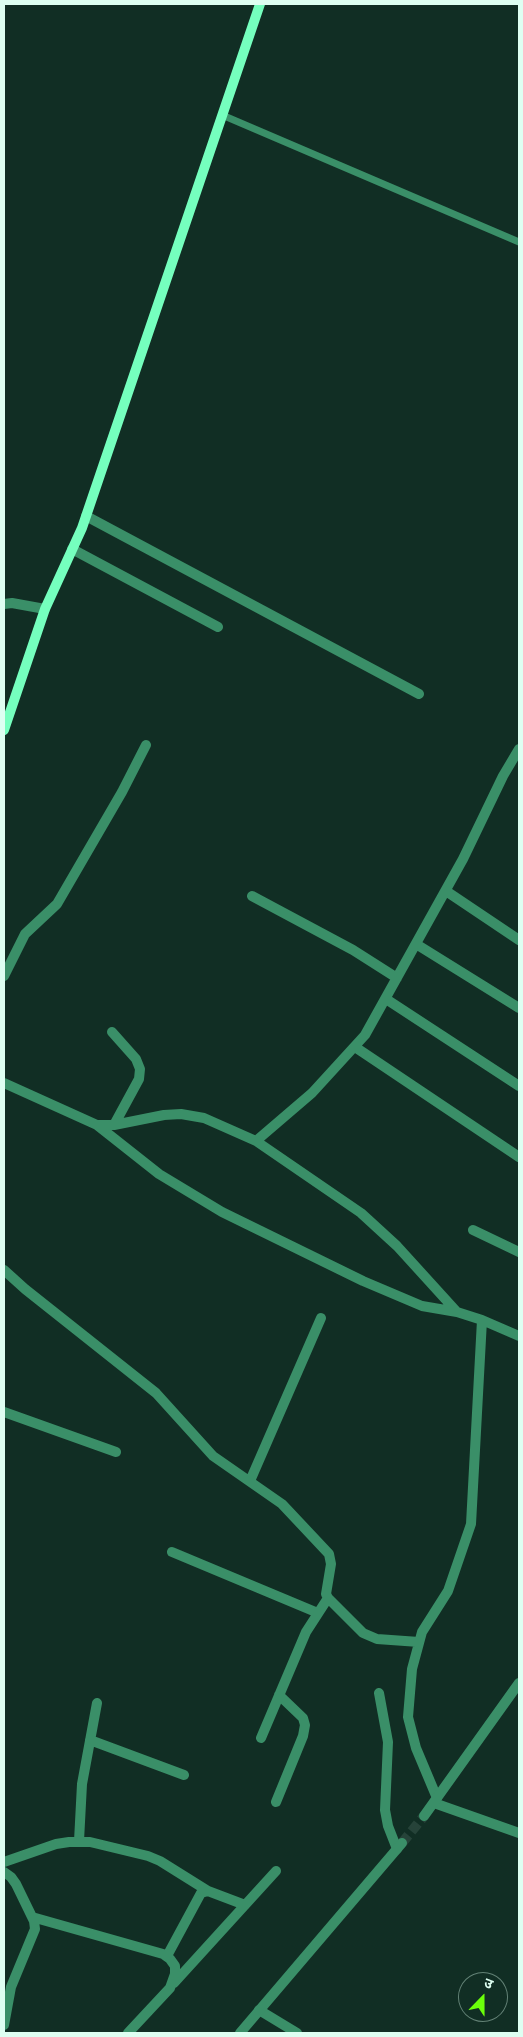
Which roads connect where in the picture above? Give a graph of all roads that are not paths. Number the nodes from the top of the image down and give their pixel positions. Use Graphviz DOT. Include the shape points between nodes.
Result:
graph roads {
  1 [pos="260,4"];
  2 [pos="222,115"];
  3 [pos="519,242"];
  4 [pos="86,516"];
  5 [pos="72,549"];
  6 [pos="4,604"];
  7 [pos="44,609"];
  8 [pos="218,627"];
  9 [pos="419,694"];
  10 [pos="4,730"];
  11 [pos="146,745"];
  12 [pos="519,749"];
  13 [pos="446,891"];
  14 [pos="252,896"];
  15 [pos="519,940"];
  16 [pos="416,944"];
  17 [pos="4,976"];
  18 [pos="397,978"];
  19 [pos="386,999"];
  20 [pos="519,1008"];
  21 [pos="112,1032"];
  22 [pos="355,1047"];
  23 [pos="4,1083"];
  24 [pos="519,1086"];
  25 [pos="97,1125"];
  26 [pos="114,1125"];
  27 [pos="256,1141"];
  28 [pos="519,1157"];
  29 [pos="473,1230"];
  30 [pos="519,1252"];
  31 [pos="4,1270"];
  32 [pos="457,1312"];
  33 [pos="321,1318"];
  34 [pos="482,1320"];
  35 [pos="519,1336"];
  36 [pos="4,1412"];
  37 [pos="116,1452"];
  38 [pos="250,1481"];
  39 [pos="172,1552"];
  40 [pos="328,1598"];
  41 [pos="318,1613"];
  42 [pos="419,1642"];
  43 [pos="519,1682"];
  44 [pos="379,1693"];
  45 [pos="279,1695"];
  46 [pos="97,1703"];
  47 [pos="261,1738"];
  48 [pos="90,1740"];
  49 [pos="184,1775"];
  50 [pos="435,1800"];
  51 [pos="276,1802"];
  52 [pos="424,1816"];
  53 [pos="519,1832"];
  54 [pos="79,1841"];
  55 [pos="4,1862"];
  56 [pos="276,1871"];
  57 [pos="4,1872"];
  58 [pos="208,1891"];
  59 [pos="245,1905"];
  60 [pos="32,1917"];
  61 [pos="167,1956"];
  62 [pos="170,1988"];
  63 [pos="259,2010"];
  64 [pos="4,2025"];
  65 [pos="128,2033"];
  66 [pos="240,2033"];
  67 [pos="297,2033"];
  1 -- 2 [label="main road"];
  2 -- 3 [label="lane"];
  2 -- 4 [label="main road"];
  4 -- 5 [label="main road"];
  4 -- 9 [label="street"];
  5 -- 7 [label="main road"];
  5 -- 8 [label="street"];
  6 -- 7 [label="street"];
  7 -- 10 [label="main road"];
  11 -- 17 [label="street" via="57,904 25,934"];
  12 -- 13 [label="street"];
  13 -- 15 [label="street"];
  13 -- 16 [label="street"];
  14 -- 18 [label="street" via="353,950"];
  16 -- 18 [label="street"];
  16 -- 20 [label="street"];
  18 -- 19 [label="street"];
  19 -- 22 [label="street"];
  19 -- 24 [label="street"];
  21 -- 26 [label="street" via="140,1069 139,1079"];
  22 -- 27 [label="street" via="312,1093"];
  22 -- 28 [label="street"];
  23 -- 25 [label="street"];
  25 -- 26 [label="street"];
  25 -- 32 [label="street" via="159,1174 222,1212 371,1285 422,1306"];
  26 -- 27 [label="street" via="181,1114 204,1118"];
  27 -- 32 [label="street" via="361,1213"];
  29 -- 30 [label="street"];
  31 -- 38 [label="street" via="156,1393 213,1456"];
  32 -- 34 [label="street"];
  33 -- 38 [label="street"];
  34 -- 35 [label="street"];
  34 -- 42 [label="street" via="471,1524 448,1591"];
  36 -- 37 [label="street"];
  38 -- 40 [label="street" via="282,1504 329,1554"];
  39 -- 41 [label="street"];
  40 -- 41 [label="street"];
  40 -- 42 [label="street" via="367,1636"];
  41 -- 45 [label="street" via="306,1632"];
  42 -- 50 [label="street" via="412,1669 408,1717"];
  43 -- 50 [label="street"];
  44 -- 63 [label="street" via="388,1742 385,1810 388,1826 399,1846"];
  45 -- 47 [label="street"];
  45 -- 51 [label="street" via="303,1718 304,1725 303,1736"];
  46 -- 48 [label="street"];
  48 -- 49 [label="street"];
  48 -- 54 [label="street" via="82,1784"];
  50 -- 52 [label="street"];
  50 -- 53 [label="street"];
  54 -- 55 [label="street" via="56,1844"];
  54 -- 58 [label="street" via="148,1856"];
  56 -- 59 [label="street"];
  57 -- 60 [label="street" via="16,1884"];
  58 -- 59 [label="street"];
  58 -- 61 [label="street" via="198,1896"];
  59 -- 62 [label="street"];
  60 -- 61 [label="street"];
  60 -- 64 [label="street" via="34,1936 10,1987"];
  61 -- 62 [label="street" via="175,1974"];
  62 -- 65 [label="street"];
  63 -- 66 [label="street"];
  63 -- 67 [label="street"];
}
